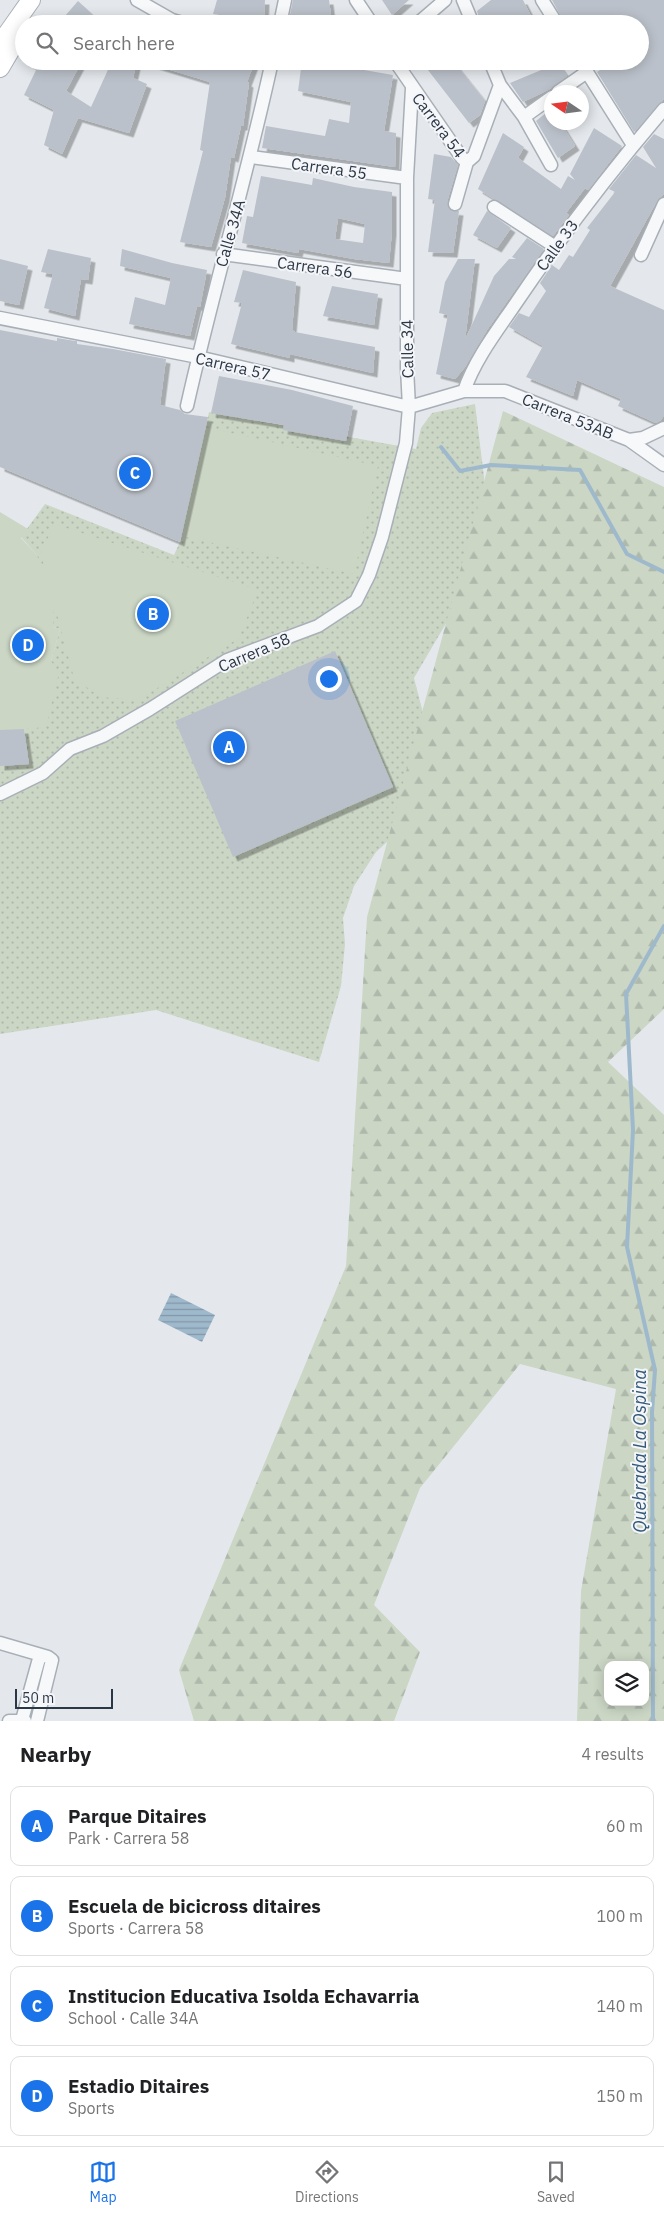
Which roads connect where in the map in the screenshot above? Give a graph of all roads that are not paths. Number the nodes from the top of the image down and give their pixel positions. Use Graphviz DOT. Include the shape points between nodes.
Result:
graph roads {
  1 [pos="31,0"];
  2 [pos="45,0"];
  3 [pos="137,0"];
  4 [pos="285,0"];
  5 [pos="356,0"];
  6 [pos="445,0"];
  7 [pos="463,0"];
  8 [pos="542,0"];
  9 [pos="20,15"];
  10 [pos="34,15"];
  11 [pos="163,15"];
  12 [pos="282,15"];
  13 [pos="366,15"];
  14 [pos="428,15"];
  15 [pos="470,15"];
  16 [pos="551,15"];
  17 [pos="15,23"];
  18 [pos="15,43"];
  19 [pos="0,44"];
  20 [pos="0,68"];
  21 [pos="270,70"];
  22 [pos="401,70"];
  23 [pos="494,70"];
  24 [pos="581,70"];
  25 [pos="586,70"];
  26 [pos="500,85"];
  27 [pos="565,85"];
  28 [pos="412,88"];
  29 [pos="544,103"];
  30 [pos="664,109"];
  31 [pos="524,117"];
  32 [pos="633,145"];
  33 [pos="251,157"];
  34 [pos="467,162"];
  35 [pos="551,164"];
  36 [pos="407,178"];
  37 [pos="455,204"];
  38 [pos="664,204"];
  39 [pos="494,207"];
  40 [pos="554,246"];
  41 [pos="223,254"];
  42 [pos="641,255"];
  43 [pos="407,279"];
  44 [pos="0,318"];
  45 [pos="198,357"];
  46 [pos="471,373"];
  47 [pos="492,390"];
  48 [pos="464,391"];
  49 [pos="186,406"];
  50 [pos="409,407"];
  51 [pos="664,428"];
  52 [pos="629,440"];
  53 [pos="664,465"];
  54 [pos="356,602"];
  55 [pos="0,794"];
  56 [pos="0,1643"];
  57 [pos="46,1658"];
  58 [pos="23,1720"];
  59 [pos="9,1721"];
  60 [pos="37,1721"];
  1 -- 9 [label="main road"];
  2 -- 10 [label="main road"];
  3 -- 11 [label="street"];
  4 -- 12 [label="street"];
  5 -- 13 [label="street"];
  6 -- 14 [label="street"];
  7 -- 15 [label="street"];
  8 -- 16 [label="street"];
  17 -- 19 [label="main road"];
  18 -- 20 [label="main road"];
  21 -- 33 [label="street, Calle 34A"];
  22 -- 28 [label="street, Carrera 54"];
  23 -- 26 [label="street"];
  24 -- 27 [label="street"];
  25 -- 32 [label="street"];
  26 -- 31 [label="street"];
  26 -- 34 [label="street" via="474,156"];
  28 -- 34 [label="street, Carrera 54"];
  28 -- 36 [label="street, Calle 34"];
  29 -- 31 [label="street"];
  30 -- 32 [label="street, Calle 33"];
  31 -- 35 [label="street"];
  32 -- 40 [label="street, Calle 33"];
  33 -- 36 [label="street, Carrera 55"];
  33 -- 41 [label="street, Calle 34A"];
  34 -- 37 [label="street"];
  36 -- 43 [label="street, Calle 34"];
  38 -- 42 [label="street"];
  39 -- 40 [label="street"];
  40 -- 46 [label="street, Calle 33"];
  41 -- 43 [label="street, Carrera 56"];
  41 -- 45 [label="street, Calle 34A"];
  43 -- 50 [label="street, Calle 34"];
  44 -- 45 [label="street, Carrera 57"];
  45 -- 49 [label="street, Calle 34A"];
  45 -- 50 [label="street, Carrera 57"];
  46 -- 47 [label="street"];
  46 -- 48 [label="street, Calle 33"];
  47 -- 48 [label="street, Carrera 53AB"];
  47 -- 52 [label="street, Carrera 53AB" via="522,396"];
  48 -- 50 [label="street, Carrera 57"];
  50 -- 54 [label="street, Calle 34" via="406,443 382,537"];
  51 -- 52 [label="street" via="643,438"];
  52 -- 53 [label="street, Carrera 53AB"];
  54 -- 55 [label="street, Carrera 58" via="318,626 227,660 103,736 70,750 43,773"];
  56 -- 57 [label="street"];
  57 -- 58 [label="street"];
  57 -- 60 [label="street"];
  58 -- 59 [label="street"];
}
